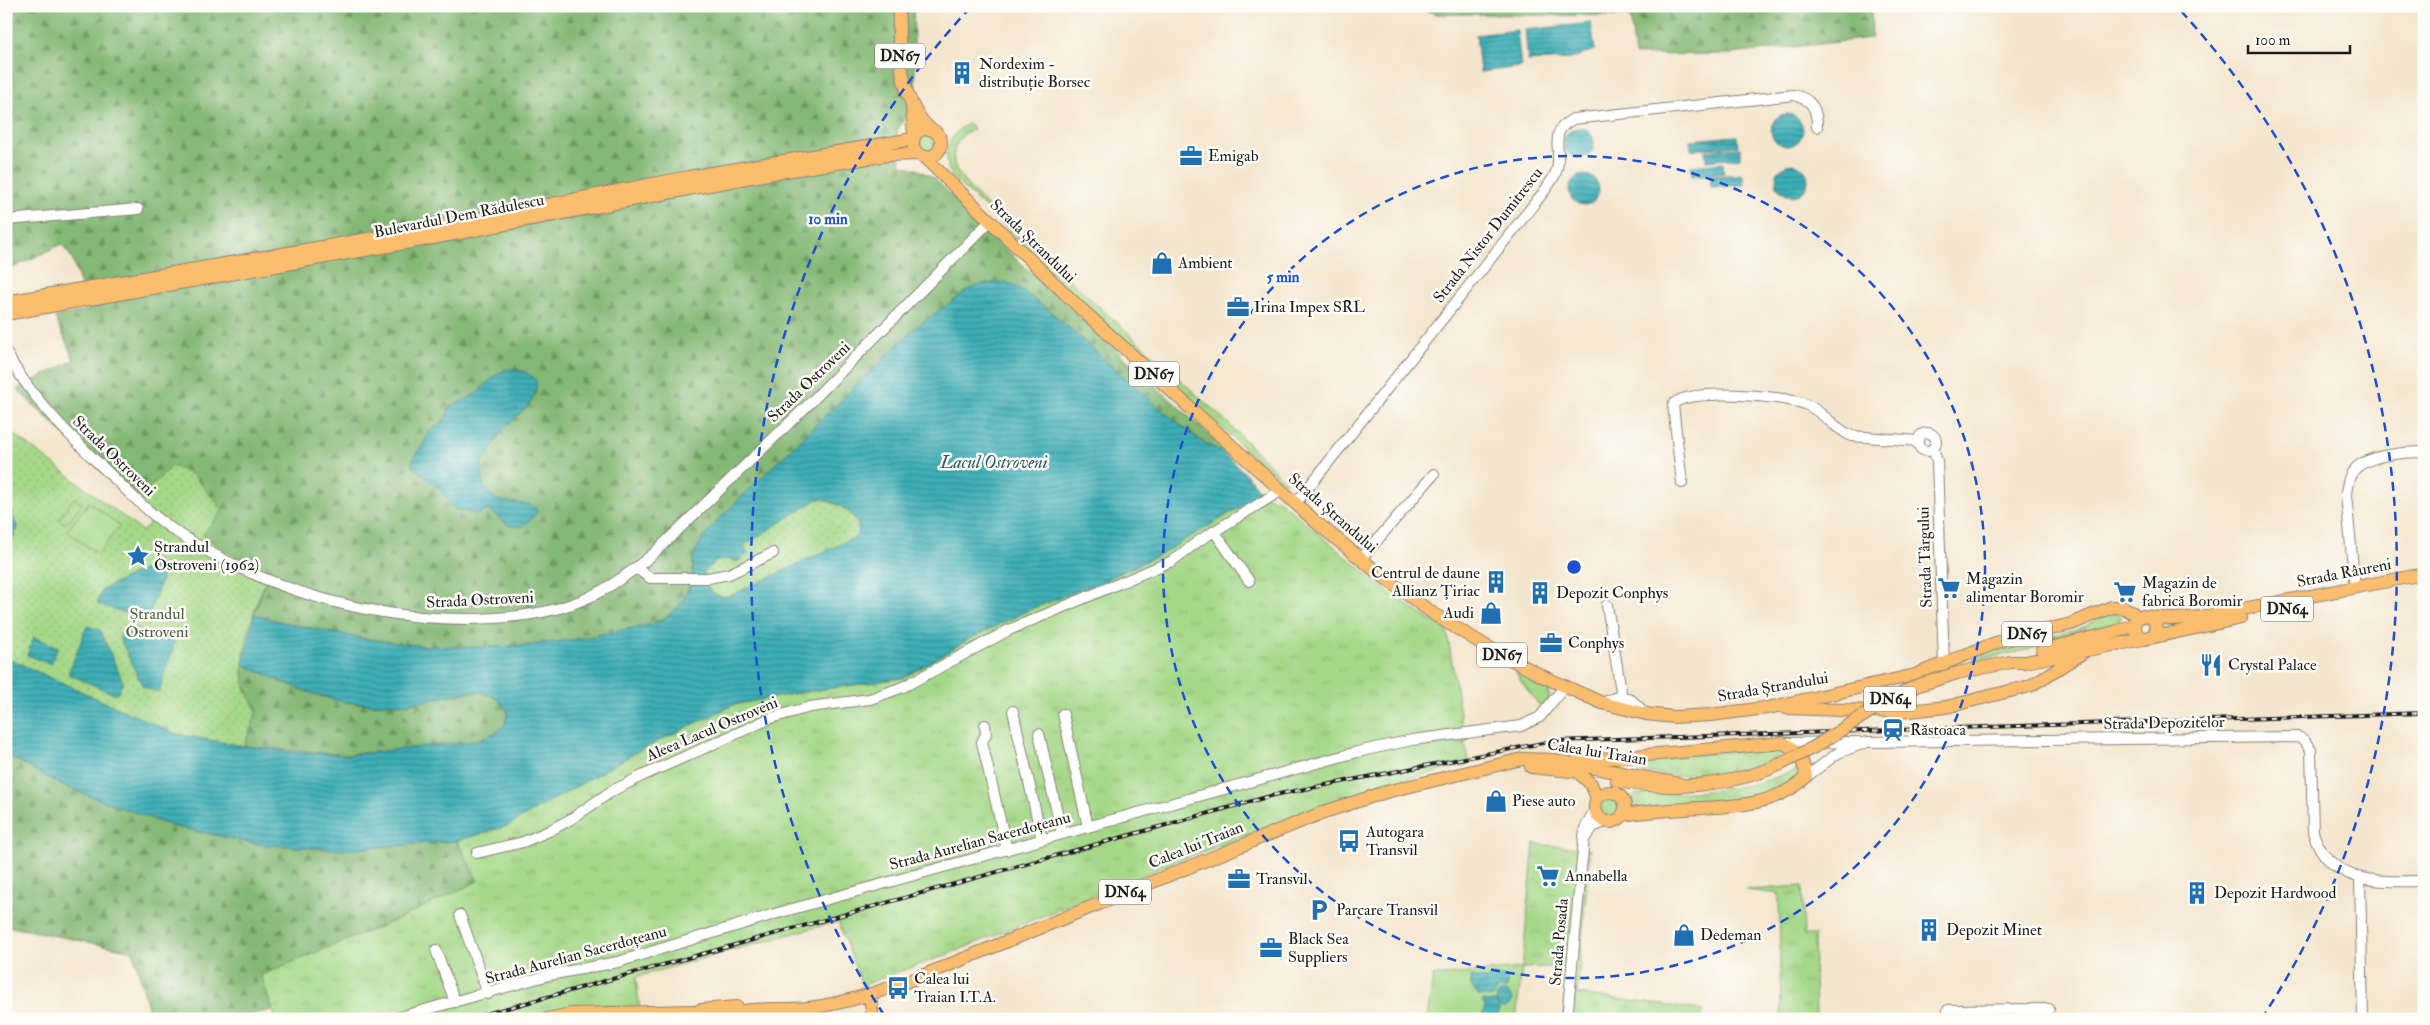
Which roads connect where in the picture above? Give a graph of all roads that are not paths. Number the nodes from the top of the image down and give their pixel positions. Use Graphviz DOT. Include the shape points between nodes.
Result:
graph roads {
  1 [pos="899,6"];
  2 [pos="912,105"];
  3 [pos="913,118"];
  4 [pos="1817,127"];
  5 [pos="930,129"];
  6 [pos="914,138"];
  7 [pos="897,142"];
  8 [pos="941,146"];
  9 [pos="902,154"];
  10 [pos="921,155"];
  11 [pos="936,168"];
  12 [pos="953,185"];
  13 [pos="138,209"];
  14 [pos="6,220"];
  15 [pos="989,222"];
  16 [pos="6,302"];
  17 [pos="6,314"];
  18 [pos="6,352"];
  19 [pos="2424,452"];
  20 [pos="1434,474"];
  21 [pos="1682,483"];
  22 [pos="1282,490"];
  23 [pos="1296,503"];
  24 [pos="1214,531"];
  25 [pos="773,553"];
  26 [pos="1361,559"];
  27 [pos="636,568"];
  28 [pos="2424,574"];
  29 [pos="1249,581"];
  30 [pos="2424,581"];
  31 [pos="2356,588"];
  32 [pos="1607,605"];
  33 [pos="2153,618"];
  34 [pos="2136,621"];
  35 [pos="2147,638"];
  36 [pos="2084,652"];
  37 [pos="2011,662"];
  38 [pos="1944,665"];
  39 [pos="1564,687"];
  40 [pos="1864,687"];
  41 [pos="1619,696"];
  42 [pos="1602,704"];
  43 [pos="1774,707"];
  44 [pos="1013,711"];
  45 [pos="1861,712"];
  46 [pos="1063,714"];
  47 [pos="1646,714"];
  48 [pos="985,725"];
  49 [pos="1039,734"];
  50 [pos="1867,742"];
  51 [pos="1783,743"];
  52 [pos="1638,756"];
  53 [pos="1564,762"];
  54 [pos="1481,771"];
  55 [pos="1579,773"];
  56 [pos="1806,777"];
  57 [pos="1639,781"];
  58 [pos="1623,801"];
  59 [pos="1596,804"];
  60 [pos="1623,815"];
  61 [pos="1605,822"];
  62 [pos="1088,827"];
  63 [pos="1062,834"];
  64 [pos="1584,839"];
  65 [pos="1042,840"];
  66 [pos="1006,850"];
  67 [pos="477,853"];
  68 [pos="2360,878"];
  69 [pos="2424,881"];
  70 [pos="460,915"];
  71 [pos="436,950"];
  72 [pos="488,994"];
  73 [pos="870,995"];
  74 [pos="455,1002"];
  75 [pos="2049,1008"];
  76 [pos="757,1010"];
  77 [pos="632,1013"];
  78 [pos="691,1013"];
  79 [pos="393,1019"];
  80 [pos="546,1019"];
  81 [pos="649,1019"];
  82 [pos="711,1019"];
  83 [pos="717,1019"];
  84 [pos="873,1019"];
  85 [pos="1567,1019"];
  86 [pos="1949,1019"];
  87 [pos="2363,1019"];
  1 -- 2 [label="main road, Strada Ștrandului / DN67" via="901,59"];
  2 -- 3 [label="main road, Strada Ștrandului / DN67"];
  2 -- 5 [label="main road, Strada Ștrandului / DN67"];
  3 -- 6 [label="main road, Strada Ștrandului / DN67"];
  3 -- 7 [label="main road" via="908,131"];
  4 -- 23 [label="street, Strada Nistor Dumitrescu" via="1817,114 1805,97 1794,95 1573,120 1564,124 1557,135 1556,172 1546,189"];
  5 -- 6 [label="main road" via="921,131"];
  5 -- 8 [label="main road, Strada Ștrandului / DN67" via="940,138"];
  6 -- 7 [label="main road, Bulevardul Dem Rădulescu"];
  6 -- 10 [label="main road, Strada Ștrandului / DN67" via="914,147"];
  7 -- 16 [label="main road, Bulevardul Dem Rădulescu"];
  8 -- 10 [label="main road" via="936,154"];
  8 -- 12 [label="main road, Strada Ștrandului / DN67" via="943,162"];
  9 -- 10 [label="main road, Bulevardul Dem Rădulescu"];
  9 -- 11 [label="main road"];
  9 -- 17 [label="main road, Bulevardul Dem Rădulescu" via="779,172"];
  10 -- 11 [label="main road, Strada Ștrandului / DN67"];
  11 -- 12 [label="main road, Strada Ștrandului / DN67"];
  12 -- 15 [label="main road, Strada Ștrandului / DN67"];
  13 -- 14 [label="street"];
  15 -- 22 [label="main road, Strada Ștrandului / DN67"];
  15 -- 27 [label="street, Strada Ostroveni" via="810,403"];
  18 -- 27 [label="street, Strada Ostroveni" via="54,418 151,514 209,552 284,586 348,606 414,618 514,617 553,610 585,599"];
  19 -- 31 [label="street" via="2365,462 2348,481 2346,495"];
  20 -- 26 [label="street"];
  21 -- 38 [label="street, Strada Târgului" via="1673,405 1680,398 1690,396 1791,399 1814,408 1852,436 1918,441 1924,450 1933,448 1937,460"];
  22 -- 23 [label="main road, Strada Ștrandului / DN67"];
  22 -- 24 [label="street, Aleea Lacul Ostroveni"];
  23 -- 26 [label="main road, Strada Ștrandului / DN67"];
  24 -- 29 [label="street"];
  24 -- 67 [label="street, Aleea Lacul Ostroveni" via="1172,561 1038,617 888,694 870,700 810,707 772,718 612,791 549,831 523,842"];
  25 -- 27 [label="street" via="730,574 708,578 650,578"];
  26 -- 39 [label="main road, Strada Ștrandului / DN67" via="1418,603 1467,635"];
  28 -- 31 [label="main road, Strada Râureni / DN64"];
  30 -- 35 [label="main road, Strada Râureni / DN64"];
  31 -- 33 [label="main road, Strada Râureni / DN64" via="2201,617"];
  32 -- 41 [label="street" via="1621,691"];
  33 -- 34 [label="main road, DN64" via="2146,615"];
  33 -- 35 [label="main road" via="2157,628"];
  34 -- 35 [label="main road" via="2137,636"];
  34 -- 37 [label="main road, Calea lui Traian / DN64" via="2115,632"];
  34 -- 38 [label="main road, Strada Ștrandului / DN67" via="2125,608 2112,607 2072,624 1998,642"];
  35 -- 36 [label="main road, Calea lui Traian / DN67"];
  36 -- 37 [label="main road, Calea lui Traian / DN64"];
  36 -- 45 [label="main road, DN67" via="2025,688 1926,710"];
  37 -- 57 [label="main road, Calea lui Traian / DN64, bridge" via="1970,669 1916,686 1816,746 1781,764 1737,779 1699,784"];
  38 -- 40 [label="main road, Strada Ștrandului / DN67"];
  39 -- 42 [label="main road, Strada Ștrandului / DN67"];
  39 -- 62 [label="street, Strada Aurelian Sacerdoțeanu" via="1540,717 1521,726 1371,748"];
  40 -- 43 [label="main road, Strada Ștrandului / DN67"];
  40 -- 45 [label="main road" via="1855,699"];
  41 -- 42 [label="street"];
  41 -- 47 [label="street" via="1631,700"];
  42 -- 47 [label="main road, Strada Ștrandului / DN67"];
  43 -- 45 [label="main road, DN67"];
  43 -- 47 [label="main road, Strada Ștrandului / DN67" via="1689,717"];
  44 -- 65 [label="street"];
  46 -- 62 [label="street"];
  48 -- 66 [label="street" via="986,734 982,742"];
  49 -- 63 [label="street"];
  50 -- 51 [label="street"];
  50 -- 56 [label="street, Strada Depozitelor" via="1838,753"];
  50 -- 68 [label="street, Strada Depozitelor" via="2298,737 2311,750 2316,844 2335,865"];
  51 -- 52 [label="main road"];
  51 -- 56 [label="main road" via="1797,752"];
  52 -- 53 [label="main road"];
  52 -- 57 [label="main road" via="1634,764"];
  53 -- 54 [label="main road, Calea lui Traian / DN64" via="1522,759"];
  53 -- 57 [label="main road, Calea lui Traian / DN64"];
  54 -- 55 [label="main road, Calea lui Traian / DN64" via="1535,767"];
  54 -- 73 [label="main road, Calea lui Traian / DN64" via="1386,792 1301,821"];
  55 -- 57 [label="main road, Calea lui Traian / DN64"];
  55 -- 59 [label="main road" via="1588,780"];
  56 -- 60 [label="main road" via="1783,794 1754,802"];
  57 -- 58 [label="main road"];
  58 -- 59 [label="main road" via="1611,792"];
  58 -- 60 [label="main road"];
  59 -- 61 [label="main road" via="1598,817"];
  59 -- 64 [label="street, Strada Posada" via="1587,822"];
  60 -- 61 [label="main road" via="1613,822"];
  61 -- 64 [label="street" via="1593,827"];
  62 -- 63 [label="street, Strada Aurelian Sacerdoțeanu"];
  63 -- 65 [label="street, Strada Aurelian Sacerdoțeanu"];
  64 -- 85 [label="street, Strada Posada"];
  65 -- 66 [label="street, Strada Aurelian Sacerdoțeanu"];
  66 -- 72 [label="street, Strada Aurelian Sacerdoțeanu" via="778,913 618,962 550,975"];
  68 -- 69 [label="street, Strada Depozitelor"];
  68 -- 87 [label="street"];
  70 -- 72 [label="street"];
  71 -- 74 [label="street"];
  72 -- 74 [label="street, Strada Aurelian Sacerdoțeanu"];
  73 -- 76 [label="main road, Calea lui Traian / DN64" via="810,1008"];
  73 -- 84 [label="main road"];
  74 -- 79 [label="street, Strada Aurelian Sacerdoțeanu"];
  75 -- 86 [label="street" via="1948,1010"];
  76 -- 78 [label="main road, Calea lui Traian / DN64" via="742,1007"];
  76 -- 83 [label="main road, Calea lui Traian / DN64"];
  77 -- 78 [label="main road, Calea lui Traian / DN64"];
  77 -- 80 [label="main road, Calea lui Traian / DN64" via="572,1014"];
  77 -- 81 [label="main road, Calea lui Traian / DN64"];
  78 -- 82 [label="main road"];
}
